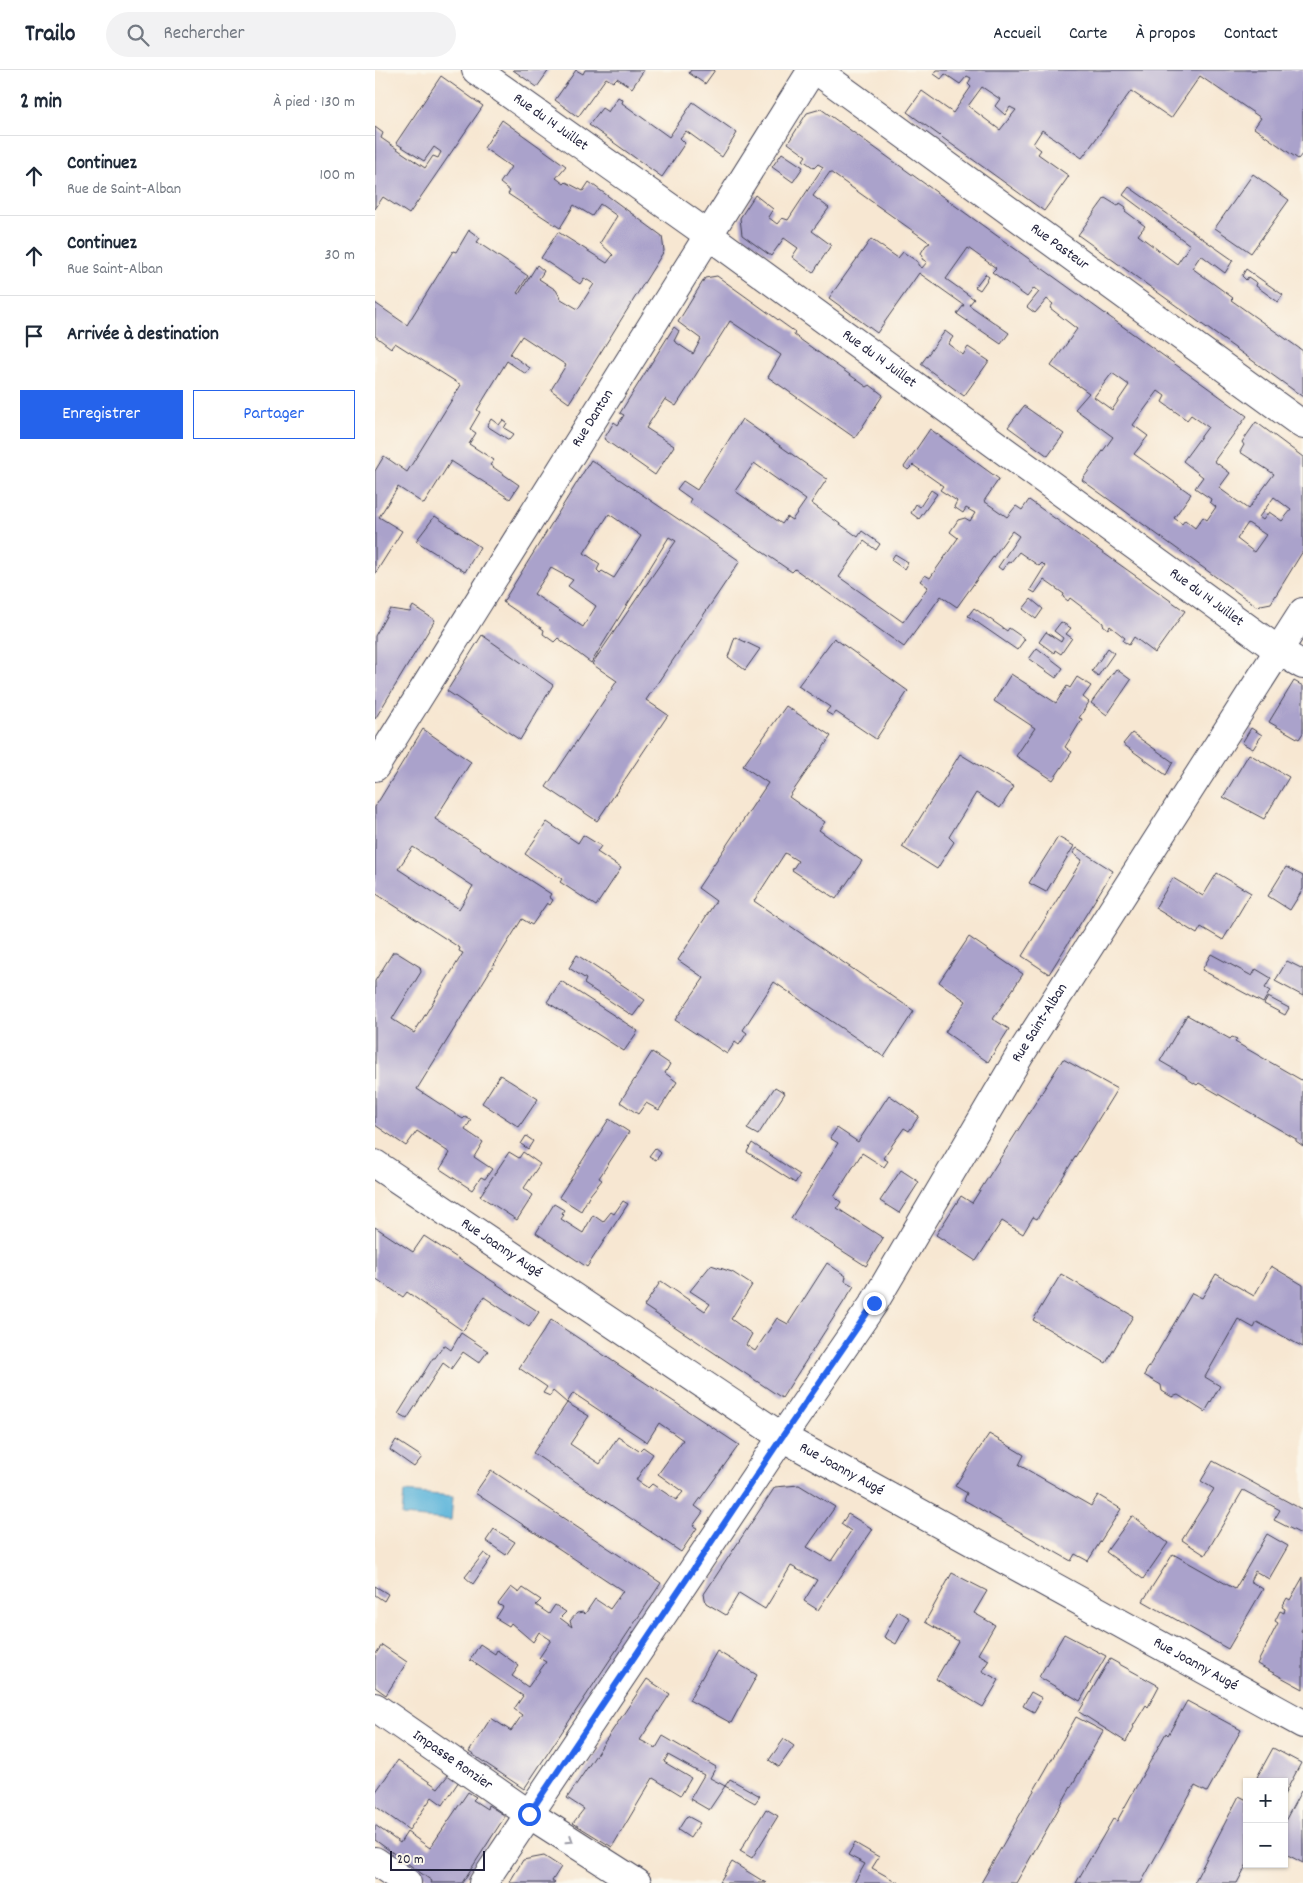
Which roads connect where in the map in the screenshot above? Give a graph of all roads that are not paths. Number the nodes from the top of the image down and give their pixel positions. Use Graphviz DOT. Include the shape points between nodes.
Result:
graph roads {
  1 [pos="476,70"];
  2 [pos="812,70"];
  3 [pos="816,70"];
  4 [pos="707,234"];
  5 [pos="1303,425"];
  6 [pos="1303,612"];
  7 [pos="1279,651"];
  8 [pos="1303,665"];
  9 [pos="375,767"];
  10 [pos="375,1164"];
  11 [pos="782,1437"];
  12 [pos="375,1707"];
  13 [pos="1303,1724"];
  14 [pos="529,1814"];
  15 [pos="375,1861"];
  16 [pos="407,1883"];
  17 [pos="483,1883"];
  18 [pos="637,1883"];
  1 -- 4 [label="street, Rue du 14 Juillet"];
  2 -- 4 [label="street, Rue Danton"];
  3 -- 5 [label="street, Rue Pasteur"];
  4 -- 7 [label="street, Rue du 14 Juillet"];
  4 -- 9 [label="street, Rue Danton"];
  6 -- 7 [label="street, Rue Saint-Alban"];
  7 -- 8 [label="street, Rue du 14 Juillet"];
  7 -- 11 [label="street, Rue Saint-Alban" via="1020,1055 874,1303"];
  10 -- 11 [label="street, Rue Joanny Augé"];
  11 -- 13 [label="street, Rue Joanny Augé"];
  11 -- 14 [label="street, Rue Saint-Alban"];
  12 -- 14 [label="street, Impasse Ronzier"];
  14 -- 17 [label="street, Rue Saint-Alban"];
  14 -- 18 [label="street, Impasse Ronzier, one-way"];
  15 -- 16 [label="street"];
}
